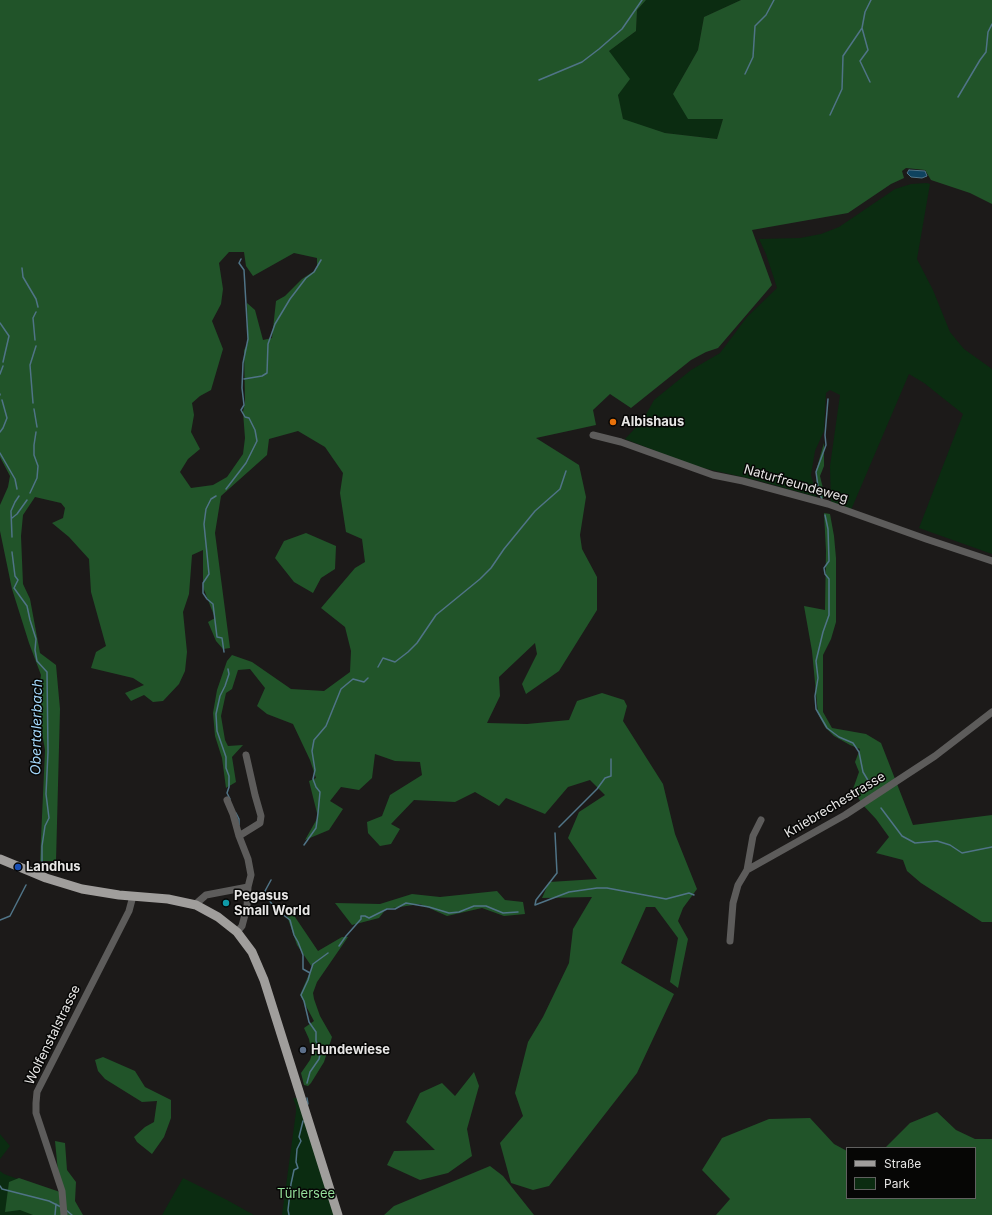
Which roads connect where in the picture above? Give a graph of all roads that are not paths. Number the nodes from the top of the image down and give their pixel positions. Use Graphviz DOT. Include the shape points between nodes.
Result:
graph roads {
  1 [pos="592,435"];
  2 [pos="992,561"];
  3 [pos="992,712"];
  4 [pos="246,755"];
  5 [pos="227,800"];
  6 [pos="761,820"];
  7 [pos="240,836"];
  8 [pos="0,859"];
  9 [pos="747,870"];
  10 [pos="248,887"];
  11 [pos="133,896"];
  12 [pos="196,905"];
  13 [pos="237,932"];
  14 [pos="730,941"];
  15 [pos="64,1210"];
  16 [pos="338,1215"];
  1 -- 2 [label="street, Naturfreundeweg" via="621,442 713,475 828,504"];
  3 -- 9 [label="street, Kniebrechestrasse" via="935,756 845,815"];
  4 -- 7 [label="street" via="261,816 260,824"];
  5 -- 7 [label="street"];
  6 -- 9 [label="street" via="753,836"];
  7 -- 10 [label="street" via="251,875"];
  8 -- 11 [label="main road" via="64,885 100,893"];
  9 -- 14 [label="street" via="738,885 733,903"];
  10 -- 12 [label="street" via="206,895"];
  10 -- 13 [label="street" via="247,907 242,926"];
  11 -- 12 [label="main road"];
  11 -- 15 [label="street, Wolfenstalstrasse" via="129,910 37,1092 36,1113 59,1178"];
  12 -- 13 [label="main road" via="218,917"];
  13 -- 16 [label="main road" via="252,952 264,980"];
}
